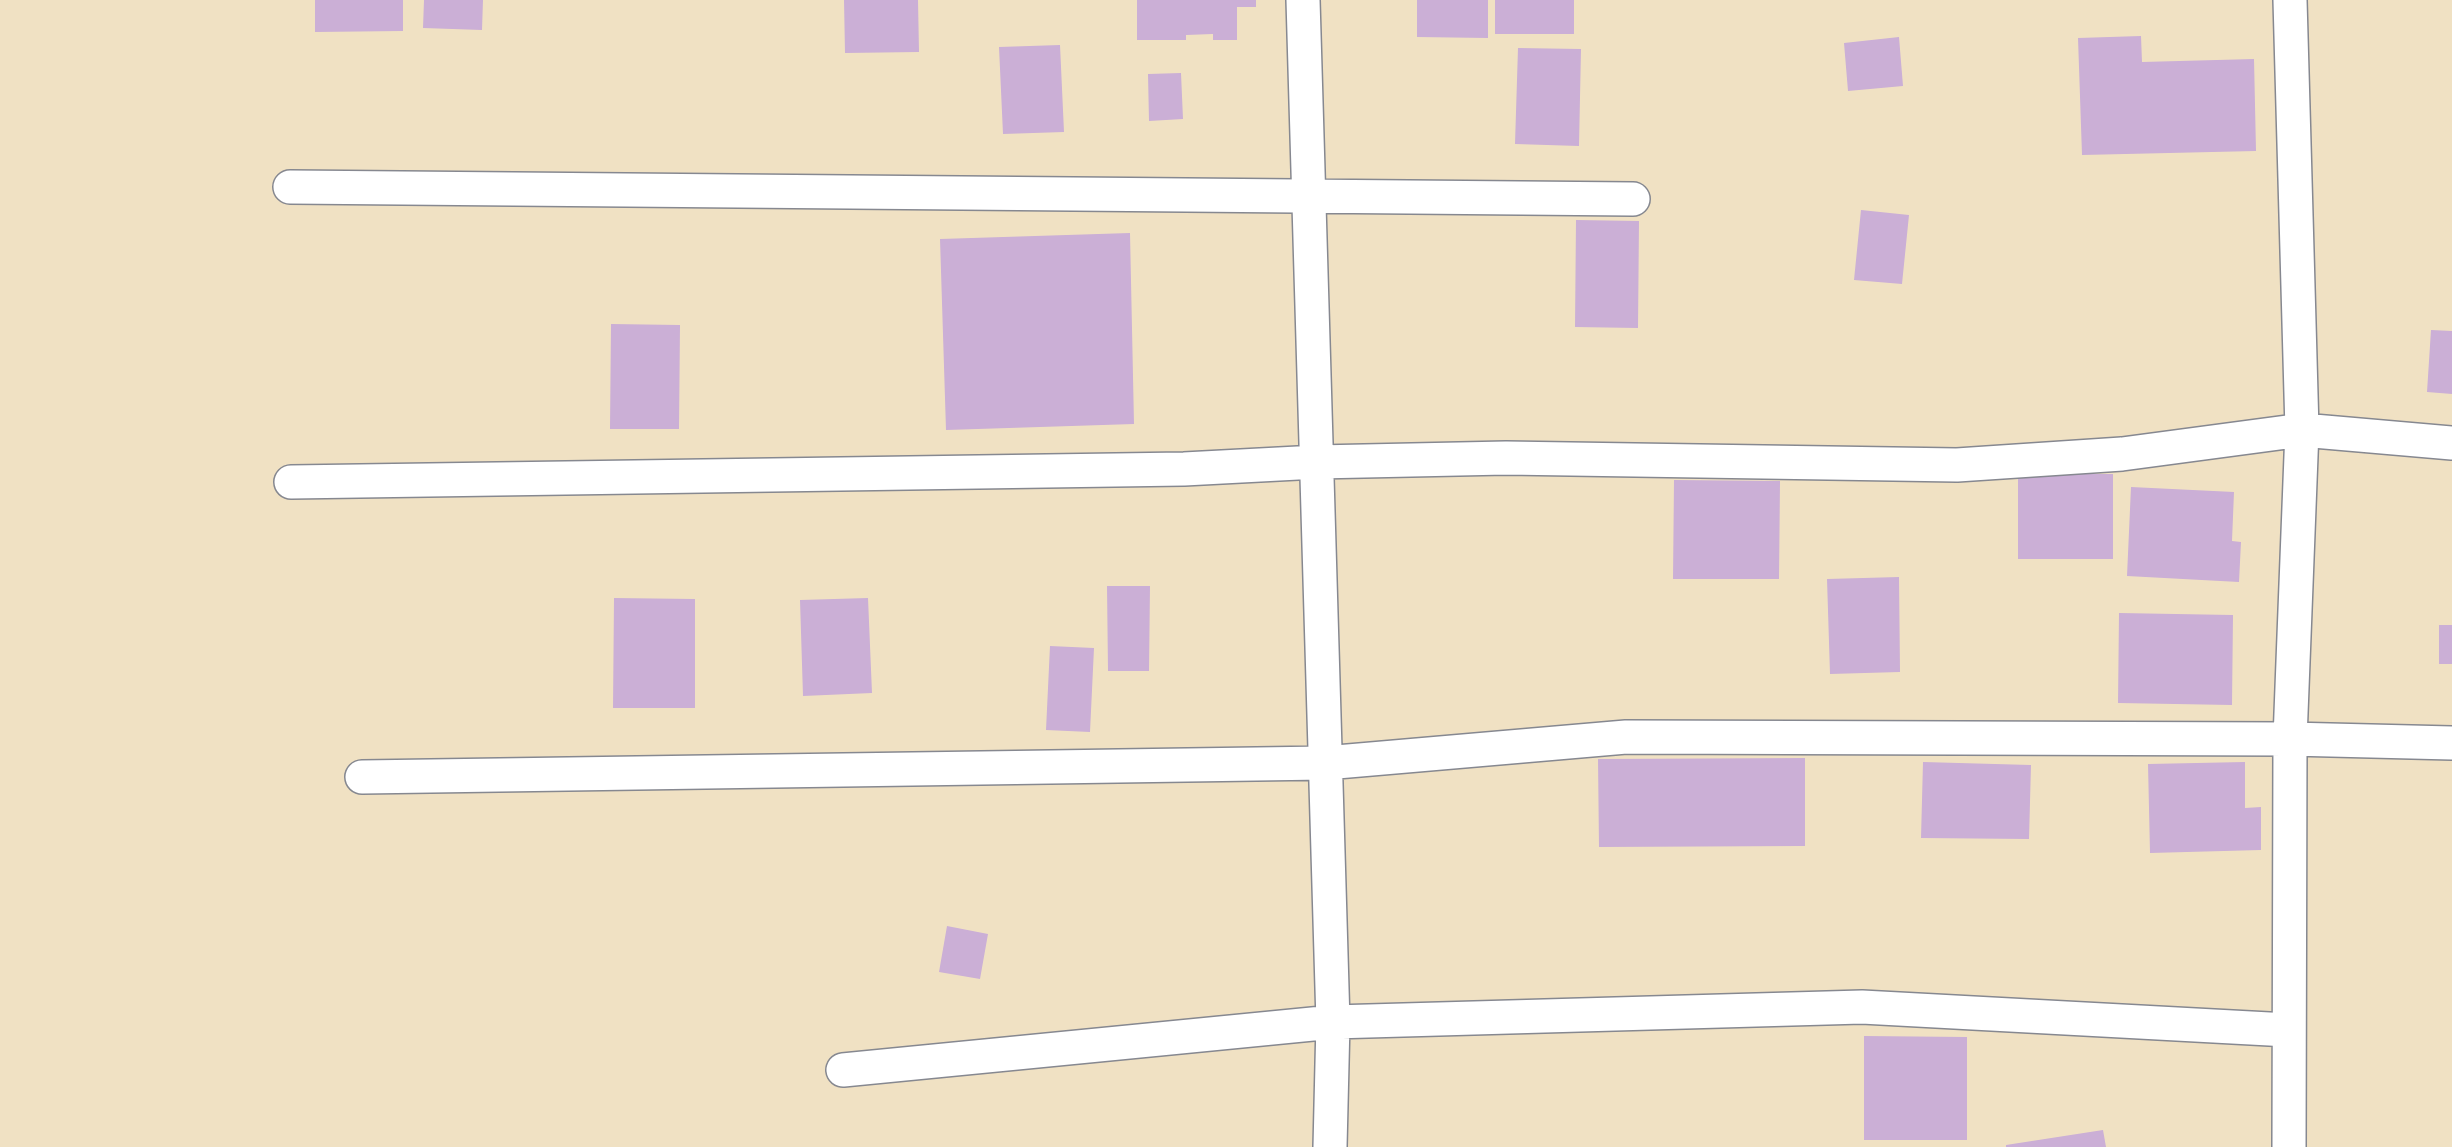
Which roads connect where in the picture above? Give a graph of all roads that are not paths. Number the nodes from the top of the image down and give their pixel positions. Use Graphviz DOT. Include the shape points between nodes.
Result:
graph roads {
  1 [pos="1303,0"];
  2 [pos="2290,0"];
  3 [pos="290,187"];
  4 [pos="1309,196"];
  5 [pos="1633,200"];
  6 [pos="2302,430"];
  7 [pos="2452,443"];
  8 [pos="1317,462"];
  9 [pos="291,482"];
  10 [pos="2290,739"];
  11 [pos="2452,743"];
  12 [pos="1325,763"];
  13 [pos="362,777"];
  14 [pos="1333,1022"];
  15 [pos="2288,1030"];
  16 [pos="843,1070"];
  17 [pos="1330,1147"];
  18 [pos="2289,1147"];
  1 -- 4 [label="street"];
  2 -- 6 [label="street"];
  3 -- 4 [label="street"];
  4 -- 5 [label="street"];
  4 -- 8 [label="street"];
  6 -- 7 [label="street"];
  6 -- 8 [label="street" via="2122,454 1957,465 1506,458"];
  6 -- 10 [label="street"];
  8 -- 9 [label="street" via="1184,469"];
  8 -- 12 [label="street"];
  10 -- 11 [label="street"];
  10 -- 12 [label="street" via="1626,737"];
  10 -- 15 [label="street"];
  12 -- 13 [label="street"];
  12 -- 14 [label="street"];
  14 -- 15 [label="street" via="1862,1007"];
  14 -- 16 [label="street"];
  14 -- 17 [label="street"];
  15 -- 18 [label="street"];
}
